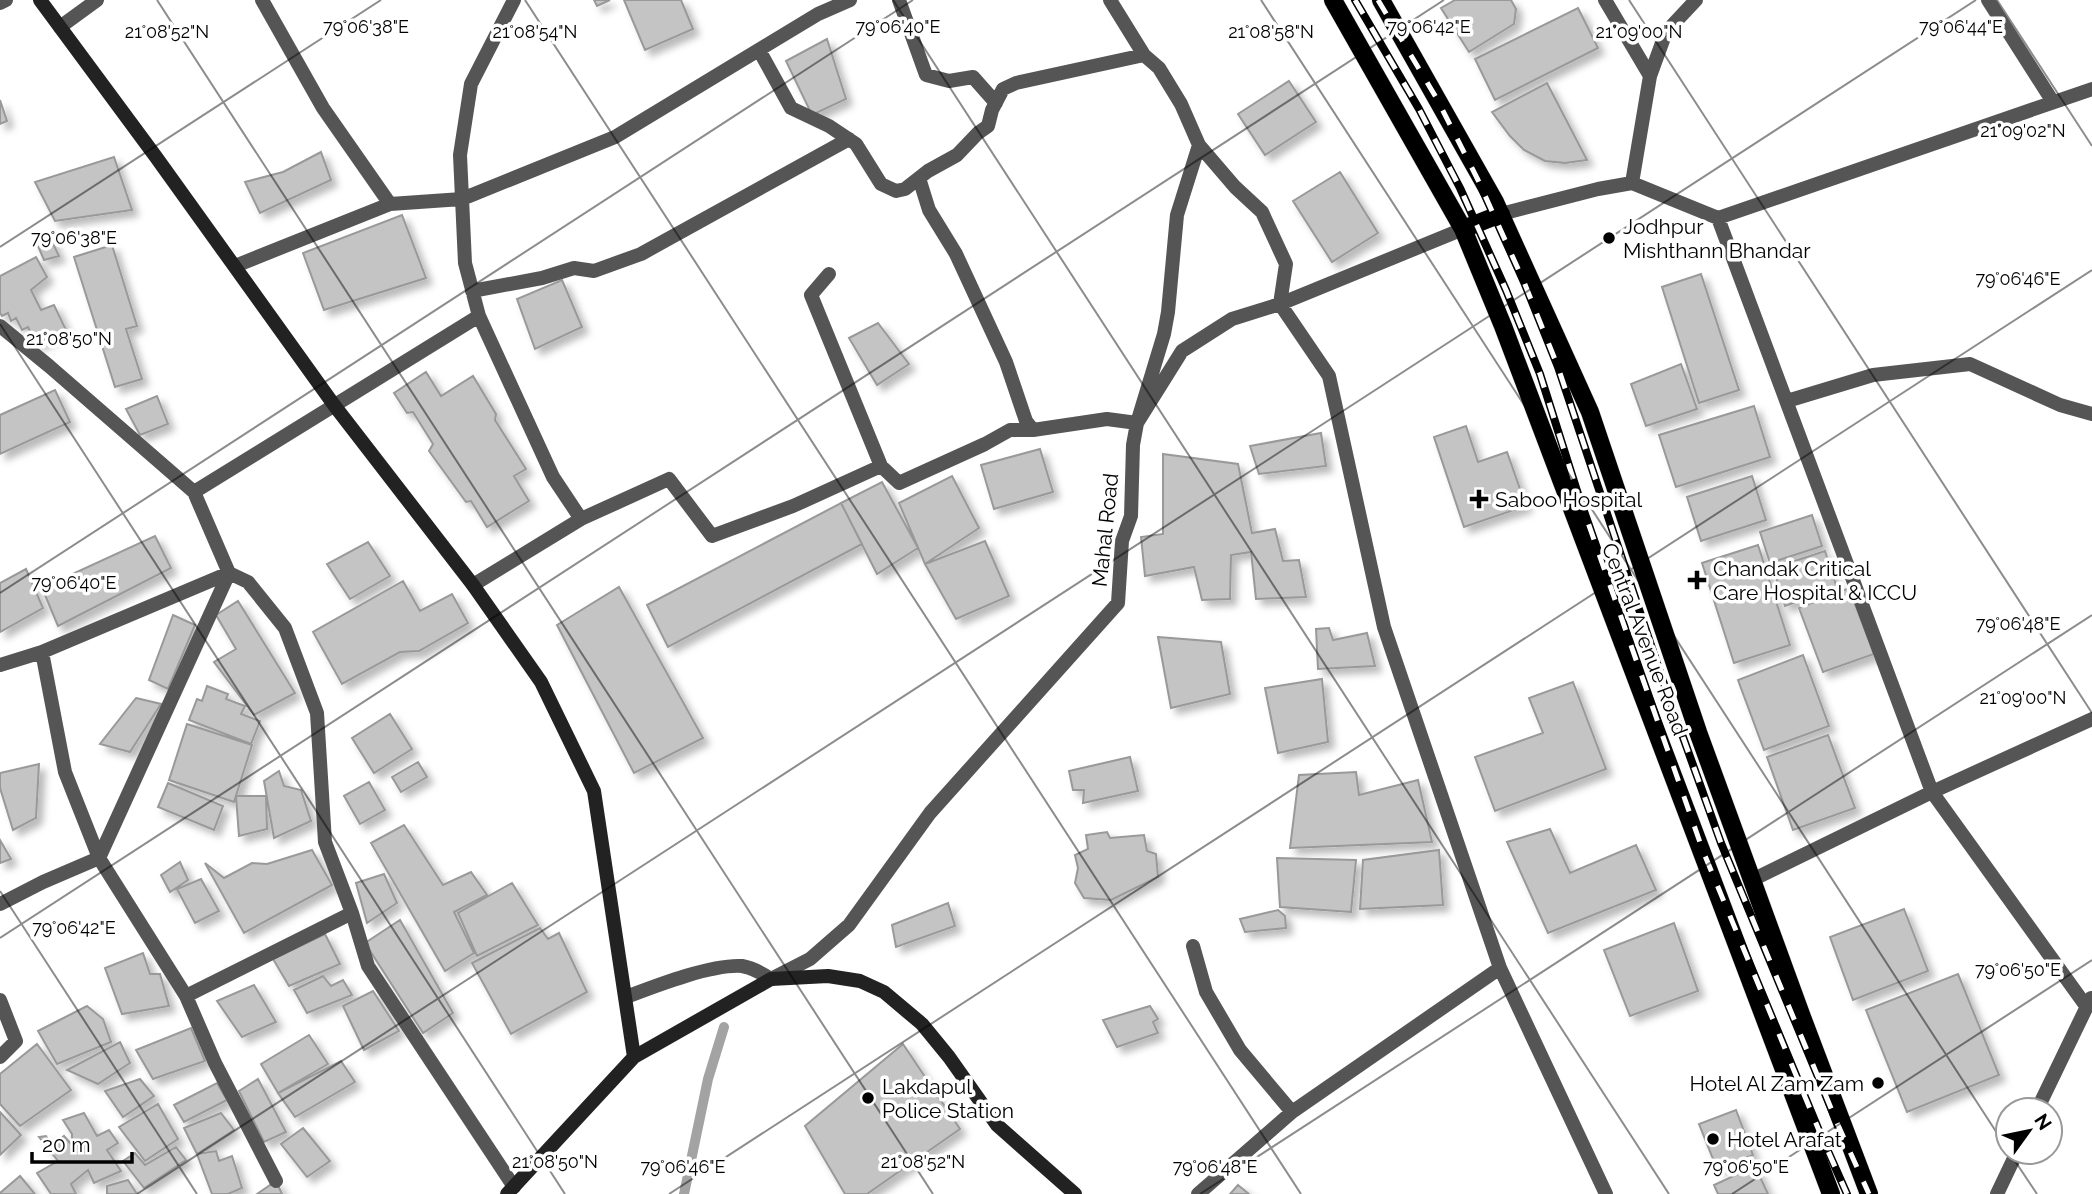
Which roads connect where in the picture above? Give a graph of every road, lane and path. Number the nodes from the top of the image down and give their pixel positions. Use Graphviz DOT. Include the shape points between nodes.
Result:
graph roads {
  1 [pos="6,0"];
  2 [pos="40,0"];
  3 [pos="97,0"];
  4 [pos="262,0"];
  5 [pos="514,0"];
  6 [pos="850,0"];
  7 [pos="899,0"];
  8 [pos="1110,0"];
  9 [pos="1333,0"];
  10 [pos="1381,0"];
  11 [pos="1605,0"];
  12 [pos="1696,0"];
  13 [pos="1987,0"];
  14 [pos="0,3"];
  15 [pos="60,27"];
  16 [pos="759,50"];
  17 [pos="1144,55"];
  18 [pos="1650,76"];
  19 [pos="2092,89"];
  20 [pos="2053,102"];
  21 [pos="996,103"];
  22 [pos="849,139"];
  23 [pos="1199,145"];
  24 [pos="919,178"];
  25 [pos="1632,183"];
  26 [pos="462,199"];
  27 [pos="390,204"];
  28 [pos="1501,214"];
  29 [pos="1718,218"];
  30 [pos="1463,229"];
  31 [pos="235,266"];
  32 [pos="829,274"];
  33 [pos="472,291"];
  34 [pos="1280,304"];
  35 [pos="479,316"];
  36 [pos="0,326"];
  37 [pos="1787,401"];
  38 [pos="334,405"];
  39 [pos="2092,414"];
  40 [pos="1137,423"];
  41 [pos="1033,430"];
  42 [pos="881,466"];
  43 [pos="194,492"];
  44 [pos="581,519"];
  45 [pos="229,573"];
  46 [pos="473,585"];
  47 [pos="42,652"];
  48 [pos="0,665"];
  49 [pos="2092,719"];
  50 [pos="1932,792"];
  51 [pos="99,858"];
  52 [pos="1752,880"];
  53 [pos="0,904"];
  54 [pos="352,913"];
  55 [pos="1193,946"];
  56 [pos="1500,968"];
  57 [pos="771,979"];
  58 [pos="186,996"];
  59 [pos="626,997"];
  60 [pos="0,1000"];
  61 [pos="2089,1001"];
  62 [pos="635,1056"];
  63 [pos="0,1057"];
  64 [pos="2044,1096"];
  65 [pos="1292,1112"];
  66 [pos="2010,1166"];
  67 [pos="275,1181"];
  68 [pos="511,1191"];
  69 [pos="1075,1194"];
  70 [pos="1198,1194"];
  71 [pos="1606,1194"];
  72 [pos="1830,1194"];
  73 [pos="1869,1194"];
  74 [pos="1997,1194"];
  1 -- 14 [label="street"];
  2 -- 15 [label="street"];
  3 -- 15 [label="street"];
  4 -- 27 [label="street" via="323,108"];
  5 -- 26 [label="street" via="471,84 460,155"];
  6 -- 16 [label="street"];
  7 -- 21 [label="street" via="926,75 949,80 973,77"];
  8 -- 17 [label="street"];
  9 -- 30 [label="main road, Central Avenue Road"];
  10 -- 28 [label="main road"];
  11 -- 18 [label="street"];
  12 -- 18 [label="street" via="1666,32"];
  13 -- 20 [label="street"];
  15 -- 31 [label="street"];
  16 -- 22 [label="street" via="791,108"];
  16 -- 26 [label="street" via="615,136"];
  17 -- 21 [label="street" via="1016,83 1003,89"];
  17 -- 23 [label="street" via="1159,68"];
  18 -- 25 [label="street"];
  19 -- 20 [label="street"];
  20 -- 29 [label="street"];
  21 -- 24 [label="street" via="988,126 957,155"];
  22 -- 24 [label="street" via="881,184 896,191"];
  22 -- 33 [label="street" via="641,254 594,271 574,268"];
  23 -- 34 [label="street" via="1262,212 1286,264"];
  23 -- 40 [label="street" via="1177,215 1164,334"];
  24 -- 41 [label="street" via="929,210 956,254"];
  25 -- 28 [label="street"];
  25 -- 29 [label="street"];
  26 -- 27 [label="street"];
  26 -- 33 [label="street" via="465,263"];
  27 -- 31 [label="street"];
  28 -- 30 [label="main road"];
  28 -- 52 [label="main road" via="1590,412"];
  29 -- 37 [label="street"];
  30 -- 34 [label="street, Mahal Road"];
  30 -- 72 [label="main road, Central Avenue Road"];
  31 -- 38 [label="street"];
  32 -- 42 [label="street" via="811,295"];
  33 -- 35 [label="street"];
  34 -- 40 [label="street, Mahal Road" via="1232,319 1182,351"];
  34 -- 56 [label="street" via="1329,376 1384,627"];
  35 -- 38 [label="street"];
  35 -- 44 [label="street" via="553,477"];
  36 -- 43 [label="street"];
  37 -- 39 [label="street" via="1873,375 1970,364 2060,405"];
  37 -- 50 [label="street"];
  38 -- 43 [label="street"];
  38 -- 46 [label="street"];
  40 -- 41 [label="street" via="1107,419"];
  40 -- 57 [label="street, Mahal Road" via="1131,516 1122,541 1118,603 930,813 849,926 810,959"];
  41 -- 42 [label="street" via="1010,430 899,483"];
  42 -- 44 [label="street" via="712,536 669,479"];
  43 -- 45 [label="street"];
  44 -- 46 [label="street"];
  45 -- 47 [label="street"];
  45 -- 51 [label="street"];
  45 -- 54 [label="street" via="248,582 285,628 317,713 325,842"];
  46 -- 59 [label="street" via="541,682 594,791"];
  47 -- 48 [label="street"];
  47 -- 51 [label="street" via="65,772"];
  49 -- 50 [label="street"];
  50 -- 52 [label="street"];
  50 -- 61 [label="street"];
  51 -- 53 [label="street"];
  51 -- 58 [label="street"];
  52 -- 73 [label="main road"];
  54 -- 58 [label="street"];
  54 -- 68 [label="street" via="368,965"];
  55 -- 65 [label="street" via="1206,992 1240,1050"];
  56 -- 65 [label="street"];
  56 -- 71 [label="street"];
  57 -- 59 [label="street" via="755,969 723,967"];
  57 -- 62 [label="street"];
  57 -- 69 [label="street" via="828,976 860,981 884,992 922,1024 997,1125"];
  58 -- 67 [label="street"];
  59 -- 62 [label="street"];
  60 -- 63 [label="street" via="16,1041"];
  61 -- 64 [label="street"];
  62 -- 68 [label="street"];
  65 -- 70 [label="street"];
  66 -- 74 [label="street"];
}
